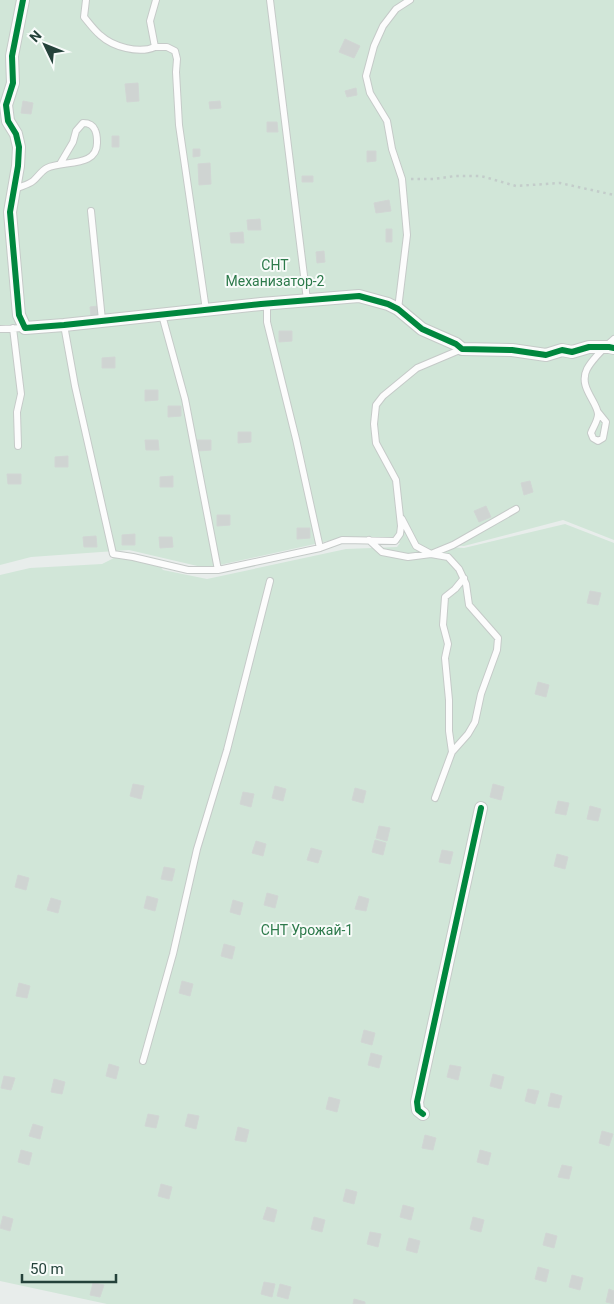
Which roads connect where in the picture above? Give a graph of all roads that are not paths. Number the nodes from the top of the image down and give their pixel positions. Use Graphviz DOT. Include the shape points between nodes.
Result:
graph roads {
  1 [pos="23,0"];
  2 [pos="86,0"];
  3 [pos="156,0"];
  4 [pos="270,0"];
  5 [pos="410,0"];
  6 [pos="155,47"];
  7 [pos="60,164"];
  8 [pos="14,189"];
  9 [pos="91,211"];
  10 [pos="307,300"];
  11 [pos="267,303"];
  12 [pos="398,309"];
  13 [pos="206,310"];
  14 [pos="162,315"];
  15 [pos="102,320"];
  16 [pos="64,325"];
  17 [pos="19,328"];
  18 [pos="0,329"];
  19 [pos="611,345"];
  20 [pos="462,349"];
  21 [pos="598,412"];
  22 [pos="18,446"];
  23 [pos="516,509"];
  24 [pos="399,514"];
  25 [pos="369,540"];
  26 [pos="320,548"];
  27 [pos="430,554"];
  28 [pos="218,570"];
  29 [pos="464,578"];
  30 [pos="270,581"];
  31 [pos="452,752"];
  32 [pos="435,798"];
  33 [pos="481,808"];
  34 [pos="144,1061"];
  35 [pos="423,1114"];
  1 -- 8 [label="street" via="6,105 8,121 19,147"];
  2 -- 6 [label="lane" via="84,17 101,36 122,47 149,50"];
  3 -- 6 [label="lane" via="150,21"];
  4 -- 10 [label="lane"];
  5 -- 12 [label="lane" via="396,9 383,26 366,76 370,93 387,121 402,180 407,235"];
  6 -- 13 [label="lane" via="167,46 175,51 177,59 179,125"];
  7 -- 7 [label="lane" via="75,163 94,155 97,143 93,126 83,123 76,131"];
  7 -- 8 [label="lane" via="46,168 32,181"];
  8 -- 17 [label="street" via="10,212"];
  9 -- 15 [label="lane"];
  10 -- 11 [label="street"];
  10 -- 12 [label="street" via="359,296"];
  11 -- 13 [label="street"];
  11 -- 26 [label="lane" via="267,322"];
  12 -- 20 [label="street" via="422,329"];
  13 -- 14 [label="street"];
  14 -- 15 [label="street"];
  14 -- 28 [label="lane" via="185,398"];
  15 -- 16 [label="street"];
  16 -- 17 [label="street"];
  16 -- 28 [label="lane" via="113,554 188,570"];
  17 -- 18 [label="lane"];
  17 -- 22 [label="lane" via="21,394 17,412"];
  19 -- 20 [label="street" via="572,352 562,350 546,355 512,350"];
  19 -- 21 [label="lane" via="587,369 585,379"];
  20 -- 24 [label="lane" via="417,368 376,405 376,443 396,480"];
  23 -- 27 [label="lane"];
  24 -- 25 [label="lane" via="400,534 395,541"];
  24 -- 27 [label="lane" via="416,546"];
  25 -- 26 [label="lane" via="342,540"];
  25 -- 27 [label="lane" via="382,552 408,558"];
  26 -- 28 [label="lane"];
  27 -- 29 [label="lane" via="448,557"];
  29 -- 31 [label="lane" via="445,597 442,625 448,644 445,658"];
  29 -- 31 [label="lane" via="469,605 498,638 497,650 480,694 475,722"];
  30 -- 34 [label="lane" via="227,750 197,849"];
  31 -- 32 [label="lane"];
  33 -- 35 [label="street" via="417,1102 418,1110"];
}
